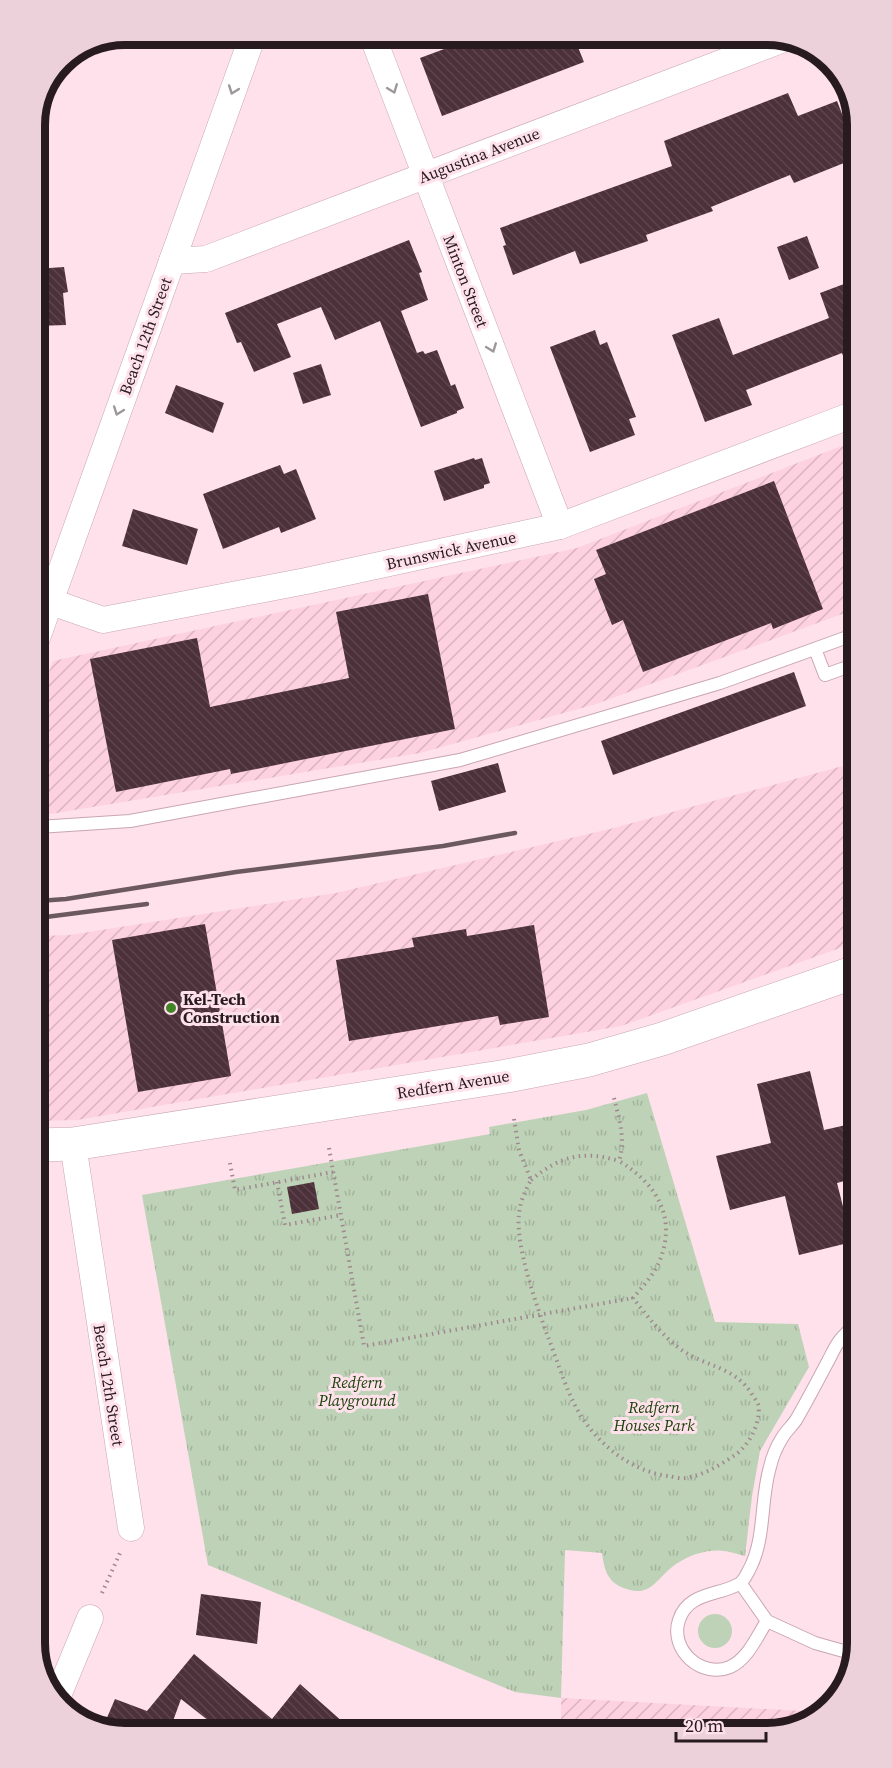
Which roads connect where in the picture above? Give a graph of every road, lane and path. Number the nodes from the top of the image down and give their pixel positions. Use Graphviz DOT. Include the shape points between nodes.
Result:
graph roads {
  1 [pos="249,45"];
  2 [pos="376,45"];
  3 [pos="768,45"];
  4 [pos="425,175"];
  5 [pos="172,261"];
  6 [pos="847,417"];
  7 [pos="560,526"];
  8 [pos="45,594"];
  9 [pos="45,600"];
  10 [pos="847,637"];
  11 [pos="815,649"];
  12 [pos="847,667"];
  13 [pos="45,827"];
  14 [pos="847,975"];
  15 [pos="614,1098"];
  16 [pos="514,1119"];
  17 [pos="73,1144"];
  18 [pos="45,1145"];
  19 [pos="329,1148"];
  20 [pos="619,1161"];
  21 [pos="230,1163"];
  22 [pos="333,1172"];
  23 [pos="531,1180"];
  24 [pos="277,1182"];
  25 [pos="341,1215"];
  26 [pos="633,1298"];
  27 [pos="540,1315"];
  28 [pos="847,1333"];
  29 [pos="131,1528"];
  30 [pos="741,1584"];
  31 [pos="90,1618"];
  32 [pos="767,1621"];
  33 [pos="846,1652"];
  34 [pos="60,1690"];
  1 -- 5 [label="street, Beach 12th Street, one-way"];
  2 -- 4 [label="street, Minton Street, one-way"];
  3 -- 4 [label="street, Augustina Avenue"];
  4 -- 5 [label="street, Augustina Avenue" via="206,259"];
  4 -- 7 [label="street, Minton Street, one-way"];
  5 -- 8 [label="street, Beach 12th Street, one-way"];
  6 -- 7 [label="street, Brunswick Avenue"];
  7 -- 9 [label="street, Brunswick Avenue" via="103,620"];
  10 -- 11 [label="lane"];
  11 -- 12 [label="lane" via="825,675"];
  11 -- 13 [label="lane" via="720,684 460,760 130,821"];
  14 -- 17 [label="street, Redfern Avenue" via="589,1060"];
  15 -- 20 [label="path" via="623,1150"];
  16 -- 23 [label="path" via="519,1150"];
  17 -- 18 [label="street, Redfern Avenue"];
  17 -- 29 [label="street, Beach 12th Street"];
  19 -- 22 [label="path"];
  20 -- 23 [label="path" via="601,1155 563,1159"];
  20 -- 26 [label="path" via="650,1184 665,1220 666,1239 660,1260"];
  21 -- 24 [label="path" via="235,1190"];
  22 -- 24 [label="path"];
  22 -- 25 [label="path"];
  23 -- 27 [label="path" via="518,1215 520,1242"];
  24 -- 25 [label="path" via="285,1225"];
  25 -- 27 [label="path" via="364,1346"];
  26 -- 27 [label="path"];
  26 -- 27 [label="path" via="680,1349 729,1371 747,1386 758,1404 756,1425 747,1442 714,1469 684,1478 655,1474 626,1462 600,1441 580,1415"];
  28 -- 30 [label="lane" via="795,1423 782,1437 770,1466 758,1545"];
  29 -- 31 [label="path"];
  30 -- 32 [label="lane"];
  30 -- 32 [label="lane" via="693,1600 684,1609 677,1633 686,1656 707,1669 732,1666 742,1659"];
  31 -- 34 [label="street"];
  32 -- 33 [label="lane" via="815,1644"];
}
